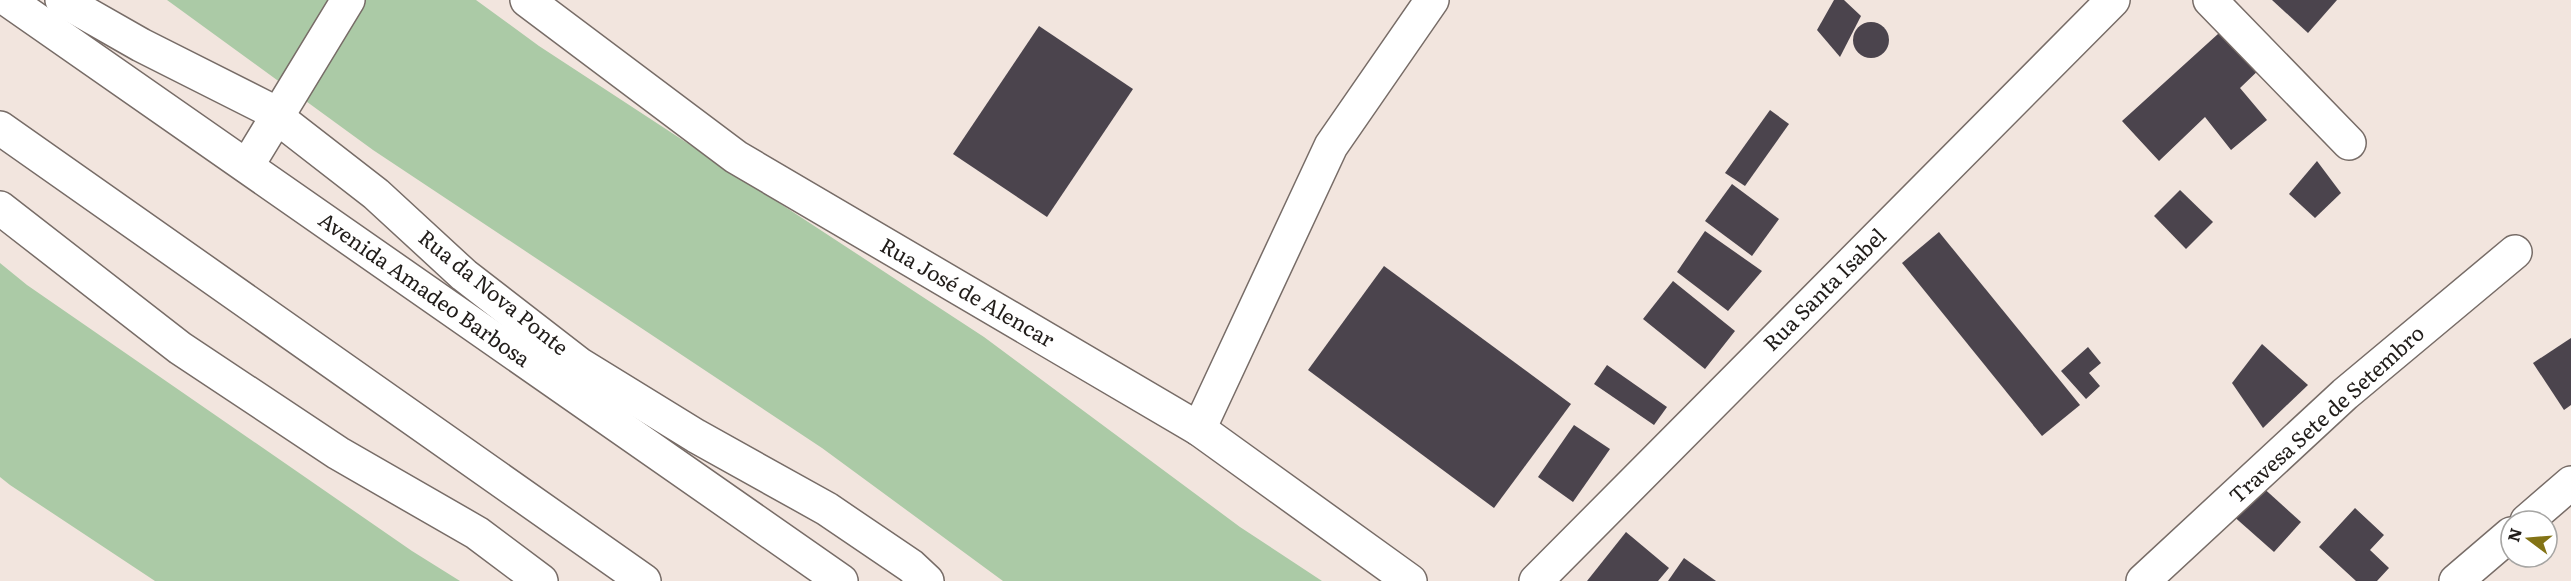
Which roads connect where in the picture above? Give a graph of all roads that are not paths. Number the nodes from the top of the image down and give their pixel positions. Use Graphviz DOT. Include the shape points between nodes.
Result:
graph roads {
  1 [pos="8,0"];
  2 [pos="63,0"];
  3 [pos="348,0"];
  4 [pos="527,0"];
  5 [pos="1432,0"];
  6 [pos="2114,0"];
  7 [pos="2210,0"];
  8 [pos="276,117"];
  9 [pos="0,128"];
  10 [pos="2349,143"];
  11 [pos="247,166"];
  12 [pos="0,208"];
  13 [pos="2515,252"];
  14 [pos="1199,429"];
  15 [pos="2571,483"];
  16 [pos="2541,509"];
  17 [pos="2499,544"];
  18 [pos="541,581"];
  19 [pos="644,581"];
  20 [pos="841,581"];
  21 [pos="927,581"];
  22 [pos="1410,581"];
  23 [pos="1536,581"];
  24 [pos="2143,581"];
  25 [pos="2456,581"];
  1 -- 11 [label="street, Avenida Amadeo Barbosa"];
  2 -- 8 [label="street, Rua da Nova Ponte"];
  3 -- 8 [label="street"];
  4 -- 14 [label="street, Rua José de Alencar" via="736,157"];
  5 -- 14 [label="street" via="1331,146"];
  6 -- 23 [label="street, Rua Santa Isabel"];
  7 -- 10 [label="street"];
  8 -- 11 [label="street"];
  8 -- 21 [label="street, Rua da Nova Ponte" via="376,194 464,275 579,364 696,436 827,509"];
  9 -- 19 [label="street"];
  11 -- 20 [label="street, Avenida Amadeo Barbosa"];
  12 -- 18 [label="street" via="180,348 338,453 477,533"];
  13 -- 24 [label="street, Travesa Sete de Setembro" via="2345,394"];
  14 -- 22 [label="street, Rua José de Alencar"];
  15 -- 16 [label="street"];
  17 -- 25 [label="street"];
}
